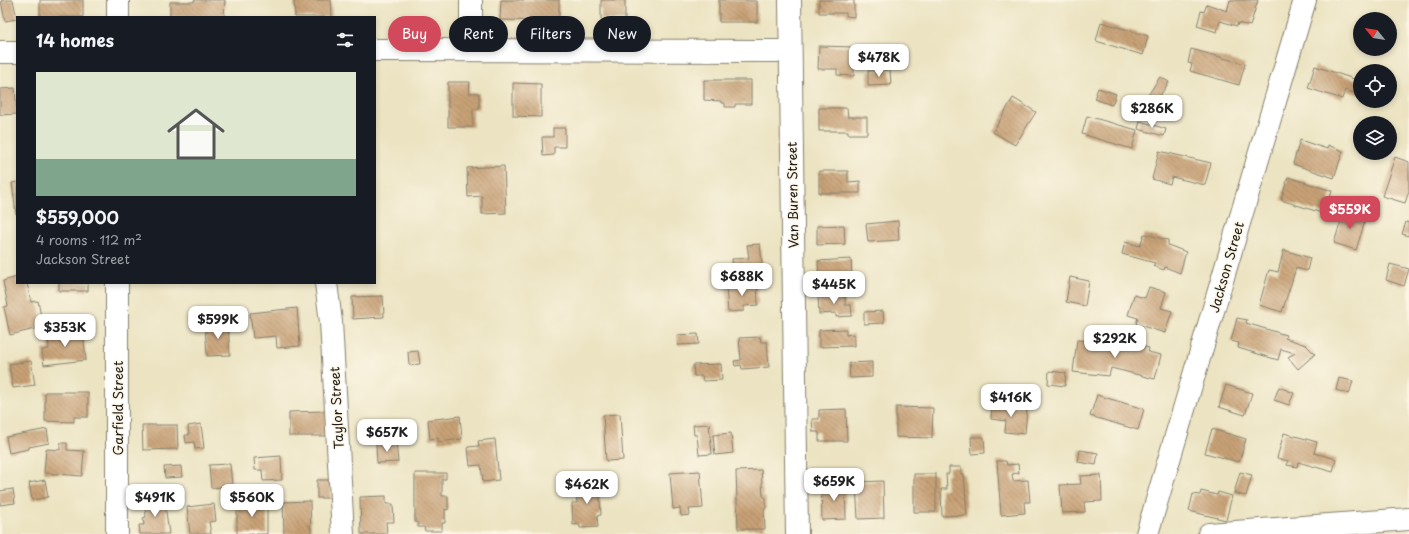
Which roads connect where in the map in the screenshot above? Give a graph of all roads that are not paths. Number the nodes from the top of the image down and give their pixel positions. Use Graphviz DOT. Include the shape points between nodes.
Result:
graph roads {
  1 [pos="118,0"];
  2 [pos="471,0"];
  3 [pos="790,0"];
  4 [pos="1305,0"];
  5 [pos="118,16"];
  6 [pos="471,16"];
  7 [pos="376,50"];
  8 [pos="449,50"];
  9 [pos="508,50"];
  10 [pos="790,51"];
  11 [pos="0,52"];
  12 [pos="16,52"];
  13 [pos="118,284"];
  14 [pos="326,284"];
  15 [pos="1409,519"];
  16 [pos="117,534"];
  17 [pos="343,534"];
  18 [pos="797,534"];
  19 [pos="1147,534"];
  20 [pos="1209,534"];
  1 -- 5 [label="street"];
  2 -- 6 [label="street"];
  3 -- 10 [label="street, Van Buren Street"];
  4 -- 19 [label="street, Jackson Street"];
  7 -- 8 [label="street"];
  9 -- 10 [label="street"];
  10 -- 18 [label="street, Van Buren Street"];
  11 -- 12 [label="street"];
  13 -- 16 [label="street, Garfield Street"];
  14 -- 17 [label="street, Taylor Street" via="331,322"];
  15 -- 20 [label="street"];
}
